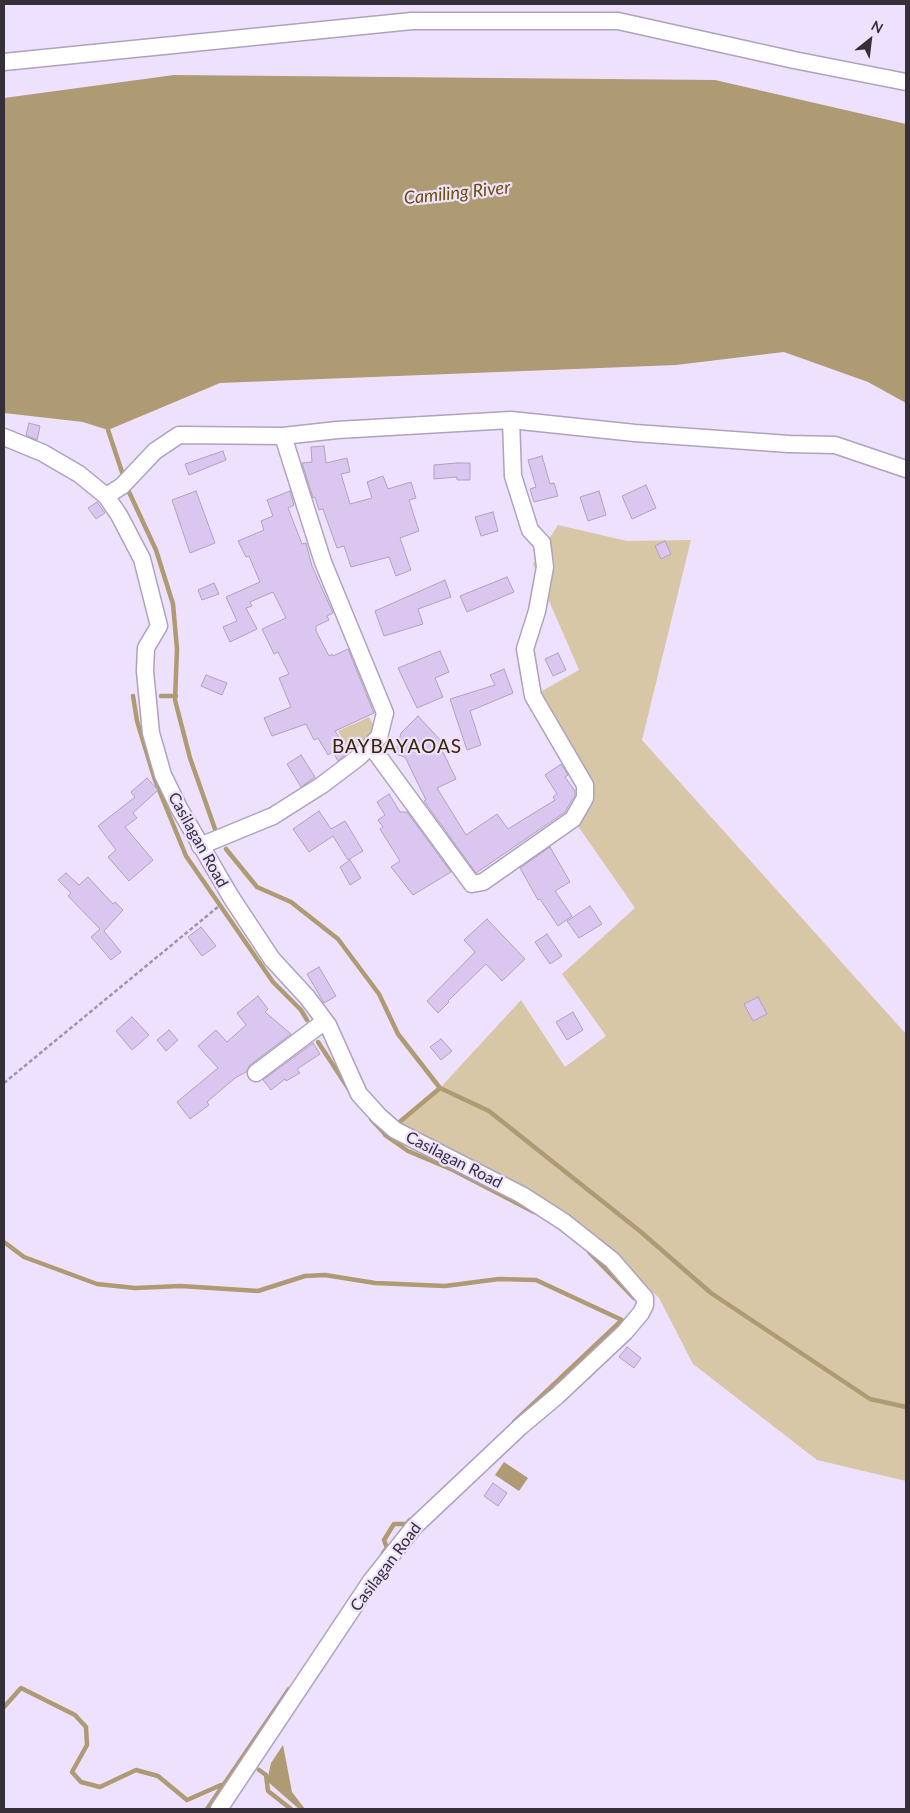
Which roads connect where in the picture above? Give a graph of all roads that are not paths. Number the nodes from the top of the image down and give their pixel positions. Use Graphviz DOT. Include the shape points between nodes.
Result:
graph roads {
  1 [pos="4,62"];
  2 [pos="906,82"];
  3 [pos="511,420"];
  4 [pos="283,436"];
  5 [pos="4,437"];
  6 [pos="906,469"];
  7 [pos="106,496"];
  8 [pos="371,746"];
  9 [pos="200,846"];
  10 [pos="325,1022"];
  11 [pos="256,1073"];
  12 [pos="218,1809"];
  1 -- 2 [label="street" via="412,21 618,21"];
  3 -- 4 [label="street"];
  3 -- 6 [label="street" via="635,433 835,445"];
  3 -- 8 [label="street" via="513,476 530,530 542,543 545,567 537,611 525,649 532,696 585,785 585,798 573,819 483,882 472,884"];
  4 -- 7 [label="street" via="179,435 155,451 122,486"];
  4 -- 8 [label="street" via="323,562 385,713 379,737"];
  5 -- 7 [label="street, Casilagan Road" via="60,462"];
  7 -- 9 [label="street, Casilagan Road" via="142,559 159,626 146,648 151,733 163,776"];
  8 -- 9 [label="street" via="322,786 273,816"];
  9 -- 10 [label="street, Casilagan Road" via="272,959"];
  10 -- 11 [label="street"];
  10 -- 12 [label="street, Casilagan Road" via="359,1094 379,1116 414,1141 522,1195 564,1222 620,1267 642,1293 645,1305 625,1332 414,1527 371,1581"];
}
